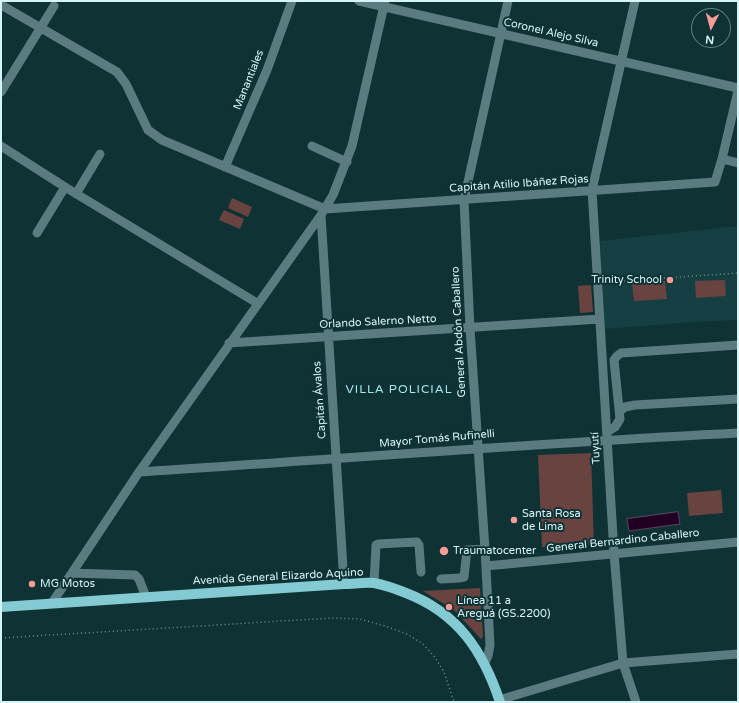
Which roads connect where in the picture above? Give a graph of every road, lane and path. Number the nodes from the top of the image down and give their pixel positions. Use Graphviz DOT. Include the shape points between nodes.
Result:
graph roads {
  1 [pos="292,1"];
  2 [pos="360,1"];
  3 [pos="508,1"];
  4 [pos="635,1"];
  5 [pos="385,4"];
  6 [pos="1,5"];
  7 [pos="54,6"];
  8 [pos="40,29"];
  9 [pos="500,33"];
  10 [pos="622,61"];
  11 [pos="738,88"];
  12 [pos="738,91"];
  13 [pos="1,92"];
  14 [pos="1,146"];
  15 [pos="312,146"];
  16 [pos="100,154"];
  17 [pos="722,159"];
  18 [pos="347,162"];
  19 [pos="738,163"];
  20 [pos="225,167"];
  21 [pos="65,187"];
  22 [pos="592,190"];
  23 [pos="76,194"];
  24 [pos="464,200"];
  25 [pos="322,212"];
  26 [pos="37,233"];
  27 [pos="738,273"];
  28 [pos="620,281"];
  29 [pos="257,303"];
  30 [pos="600,319"];
  31 [pos="470,328"];
  32 [pos="328,336"];
  33 [pos="229,343"];
  34 [pos="738,345"];
  35 [pos="738,399"];
  36 [pos="620,411"];
  37 [pos="738,432"];
  38 [pos="607,436"];
  39 [pos="479,448"];
  40 [pos="335,459"];
  41 [pos="139,472"];
  42 [pos="738,542"];
  43 [pos="485,549"];
  44 [pos="614,553"];
  45 [pos="486,566"];
  46 [pos="421,572"];
  47 [pos="72,573"];
  48 [pos="441,579"];
  49 [pos="374,583"];
  50 [pos="344,584"];
  51 [pos="146,597"];
  52 [pos="52,604"];
  53 [pos="1,607"];
  54 [pos="1,638"];
  55 [pos="738,654"];
  56 [pos="623,663"];
  57 [pos="484,664"];
  58 [pos="499,701"];
  59 [pos="454,702"];
  60 [pos="636,702"];
  1 -- 20 [label="street, Manantiales" via="267,70"];
  2 -- 5 [label="street, Coronel Alejo Silva"];
  3 -- 9 [label="street, General Abdón Caballero"];
  4 -- 10 [label="street, Tuyutí"];
  5 -- 9 [label="street, Coronel Alejo Silva"];
  5 -- 18 [label="street"];
  6 -- 8 [label="street"];
  7 -- 8 [label="street"];
  8 -- 13 [label="street"];
  8 -- 20 [label="street" via="117,72 126,84 148,130 154,136"];
  9 -- 10 [label="street, Coronel Alejo Silva"];
  9 -- 24 [label="street, General Abdón Caballero"];
  10 -- 11 [label="street, Coronel Alejo Silva"];
  10 -- 22 [label="street, Tuyutí"];
  12 -- 17 [label="street"];
  14 -- 21 [label="street"];
  15 -- 18 [label="street"];
  16 -- 23 [label="street"];
  17 -- 19 [label="street"];
  17 -- 22 [label="street, Capitán Atilio Ibáñez Rojas" via="715,182"];
  18 -- 25 [label="street" via="333,195"];
  20 -- 25 [label="street"];
  21 -- 23 [label="street"];
  21 -- 26 [label="street"];
  22 -- 24 [label="street, Capitán Atilio Ibáñez Rojas"];
  22 -- 30 [label="street, Tuyutí"];
  23 -- 29 [label="street"];
  24 -- 25 [label="street, Capitán Atilio Ibáñez Rojas"];
  24 -- 31 [label="street, General Abdón Caballero"];
  25 -- 29 [label="street"];
  25 -- 32 [label="street, Capitán Ávalos"];
  27 -- 28 [label="path"];
  29 -- 33 [label="street"];
  30 -- 31 [label="street, Orlando Salerno Netto"];
  30 -- 38 [label="street, Tuyutí"];
  31 -- 32 [label="street, Orlando Salerno Netto"];
  31 -- 39 [label="street, General Abdón Caballero"];
  32 -- 33 [label="street, Orlando Salerno Netto"];
  32 -- 40 [label="street, Capitán Ávalos"];
  33 -- 41 [label="street"];
  34 -- 36 [label="street" via="621,353 614,360"];
  35 -- 36 [label="street" via="635,405"];
  36 -- 38 [label="street" via="620,419"];
  37 -- 38 [label="street, Mayor Tomás Rufinelli"];
  38 -- 39 [label="street, Mayor Tomás Rufinelli"];
  38 -- 44 [label="street, Tuyutí"];
  39 -- 40 [label="street, Mayor Tomás Rufinelli"];
  39 -- 43 [label="street, General Abdón Caballero"];
  40 -- 41 [label="street, Mayor Tomás Rufinelli"];
  40 -- 50 [label="street, Capitán Ávalos"];
  41 -- 47 [label="street"];
  42 -- 44 [label="street, General Bernardino Caballero"];
  43 -- 45 [label="street, General Abdón Caballero"];
  43 -- 48 [label="street" via="467,550 464,577"];
  44 -- 45 [label="street, General Bernardino Caballero"];
  44 -- 56 [label="street, Tuyutí"];
  45 -- 57 [label="street, General Abdón Caballero" via="490,645"];
  46 -- 49 [label="street" via="417,542 378,544"];
  47 -- 51 [label="street" via="135,575"];
  47 -- 52 [label="street"];
  49 -- 50 [label="main road, Avenida General Elizardo Aquino"];
  49 -- 57 [label="main road, Avenida General Elizardo Aquino" via="430,604 447,616 474,646"];
  50 -- 51 [label="main road, Avenida General Elizardo Aquino"];
  51 -- 52 [label="main road, Avenida General Elizardo Aquino"];
  52 -- 53 [label="main road, Avenida General Elizardo Aquino"];
  54 -- 59 [label="path" via="332,618 360,619 407,634 423,644 444,672"];
  55 -- 56 [label="street"];
  56 -- 58 [label="street"];
  56 -- 60 [label="street, Tuyutí"];
  57 -- 58 [label="main road, Avenida General Elizardo Aquino"];
}
